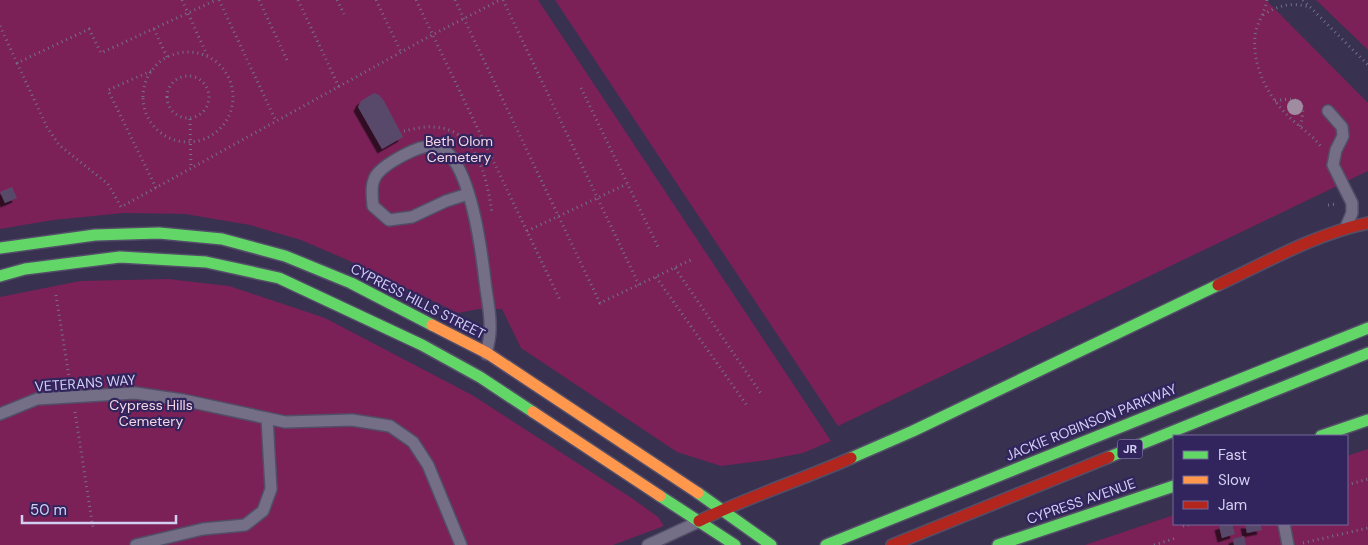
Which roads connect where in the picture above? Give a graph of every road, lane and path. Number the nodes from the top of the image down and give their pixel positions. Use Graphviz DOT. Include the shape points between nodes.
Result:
graph roads {
  1 [pos="182,0"];
  2 [pos="218,0"];
  3 [pos="259,0"];
  4 [pos="298,0"];
  5 [pos="337,0"];
  6 [pos="376,0"];
  7 [pos="416,0"];
  8 [pos="456,0"];
  9 [pos="502,0"];
  10 [pos="1267,0"];
  11 [pos="1302,0"];
  12 [pos="494,1"];
  13 [pos="1310,8"];
  14 [pos="188,13"];
  15 [pos="344,14"];
  16 [pos="1263,15"];
  17 [pos="464,18"];
  18 [pos="0,26"];
  19 [pos="154,29"];
  20 [pos="432,35"];
  21 [pos="401,52"];
  22 [pos="207,55"];
  23 [pos="167,57"];
  24 [pos="288,62"];
  25 [pos="17,63"];
  26 [pos="1368,65"];
  27 [pos="152,70"];
  28 [pos="339,87"];
  29 [pos="581,88"];
  30 [pos="1275,101"];
  31 [pos="1328,111"];
  32 [pos="190,119"];
  33 [pos="276,121"];
  34 [pos="1300,127"];
  35 [pos="192,142"];
  36 [pos="1334,165"];
  37 [pos="191,168"];
  38 [pos="627,184"];
  39 [pos="156,188"];
  40 [pos="468,194"];
  41 [pos="598,198"];
  42 [pos="559,216"];
  43 [pos="1368,223"];
  44 [pos="1345,228"];
  45 [pos="527,231"];
  46 [pos="1368,235"];
  47 [pos="0,248"];
  48 [pos="659,250"];
  49 [pos="693,259"];
  50 [pos="675,268"];
  51 [pos="0,276"];
  52 [pos="656,276"];
  53 [pos="640,284"];
  54 [pos="560,300"];
  55 [pos="1368,328"];
  56 [pos="1310,338"];
  57 [pos="487,352"];
  58 [pos="1368,354"];
  59 [pos="480,377"];
  60 [pos="1233,381"];
  61 [pos="762,395"];
  62 [pos="748,407"];
  63 [pos="0,414"];
  64 [pos="267,418"];
  65 [pos="1368,420"];
  66 [pos="1324,435"];
  67 [pos="1368,479"];
  68 [pos="1348,485"];
  69 [pos="1173,486"];
  70 [pos="723,509"];
  71 [pos="698,521"];
  72 [pos="1188,525"];
  73 [pos="1284,525"];
  74 [pos="1182,526"];
  75 [pos="1368,528"];
  76 [pos="1176,538"];
  77 [pos="136,545"];
  78 [pos="461,545"];
  79 [pos="648,545"];
  80 [pos="735,545"];
  81 [pos="771,545"];
  82 [pos="826,545"];
  83 [pos="892,545"];
  84 [pos="998,545"];
  85 [pos="1154,545"];
  86 [pos="1288,545"];
  87 [pos="1297,545"];
  1 -- 14 [label="path"];
  2 -- 14 [label="path"];
  2 -- 33 [label="path"];
  3 -- 24 [label="path"];
  4 -- 28 [label="path"];
  5 -- 15 [label="path"];
  6 -- 21 [label="path"];
  7 -- 20 [label="path"];
  8 -- 17 [label="path"];
  9 -- 12 [label="path"];
  9 -- 41 [label="path"];
  10 -- 16 [label="path"];
  11 -- 13 [label="path"];
  12 -- 17 [label="path"];
  13 -- 16 [label="path" via="1293,4 1279,6"];
  13 -- 26 [label="path"];
  14 -- 19 [label="path"];
  14 -- 22 [label="path"];
  16 -- 30 [label="path" via="1255,35 1255,46 1261,75"];
  17 -- 20 [label="path"];
  17 -- 42 [label="path"];
  18 -- 25 [label="path"];
  19 -- 23 [label="path"];
  19 -- 25 [label="path" via="101,54 89,29"];
  20 -- 21 [label="path"];
  20 -- 45 [label="path"];
  21 -- 28 [label="path"];
  22 -- 23 [label="path" via="193,51"];
  22 -- 35 [label="path" via="229,76 233,105 219,130"];
  23 -- 27 [label="path"];
  25 -- 39 [label="path" via="59,145 108,184 121,208"];
  27 -- 35 [label="path" via="143,96 145,111 152,124 176,140"];
  27 -- 39 [label="path" via="108,90"];
  28 -- 33 [label="path"];
  29 -- 38 [label="path"];
  30 -- 34 [label="path"];
  30 -- 34 [label="path" via="1292,98 1301,103 1304,108"];
  31 -- 36 [label="lane" via="1342,127 1343,136 1336,150"];
  32 -- 32 [label="path" via="205,111 209,91 201,80 181,77 170,86 166,100 173,113"];
  32 -- 35 [label="path"];
  33 -- 37 [label="path"];
  34 -- 36 [label="path" via="1319,144"];
  35 -- 37 [label="path"];
  36 -- 44 [label="lane" via="1352,203 1352,213"];
  37 -- 39 [label="path"];
  38 -- 41 [label="path"];
  38 -- 48 [label="path"];
  40 -- 40 [label="lane" via="448,153 433,146 416,148 396,160 378,174 371,190 373,206 389,220 412,217"];
  40 -- 57 [label="lane" via="480,242 490,316"];
  41 -- 42 [label="path"];
  41 -- 53 [label="path"];
  42 -- 45 [label="path"];
  42 -- 53 [label="path" via="600,303"];
  43 -- 44 [label="main road"];
  44 -- 46 [label="main road"];
  44 -- 70 [label="main road" via="1300,246 865,453"];
  45 -- 54 [label="path"];
  47 -- 57 [label="main road, CYPRESS HILLS STREET" via="95,235 159,233 222,239 285,256 351,283"];
  49 -- 50 [label="path"];
  50 -- 52 [label="path"];
  50 -- 61 [label="path"];
  51 -- 59 [label="main road" via="25,269 120,257 206,262 279,278 414,341"];
  52 -- 53 [label="path"];
  52 -- 62 [label="path"];
  55 -- 60 [label="main road, JACKIE ROBINSON PARKWAY / JR"];
  56 -- 60 [label="main road"];
  57 -- 59 [label="lane"];
  57 -- 70 [label="main road, CYPRESS HILLS STREET"];
  58 -- 83 [label="main road, JR"];
  59 -- 71 [label="main road"];
  60 -- 82 [label="main road, JACKIE ROBINSON PARKWAY / JR"];
  63 -- 64 [label="lane, VETERANS WAY" via="37,399 135,393"];
  64 -- 77 [label="lane" via="272,488 262,511 245,525 203,529"];
  64 -- 78 [label="lane, VETERANS WAY" via="285,422 352,420 390,426 413,442 428,465"];
  65 -- 66 [label="main road"];
  67 -- 68 [label="path"];
  69 -- 84 [label="main road, CYPRESS AVENUE"];
  70 -- 71 [label="main road"];
  70 -- 81 [label="main road, CYPRESS HILLS STREET"];
  71 -- 79 [label="lane"];
  71 -- 80 [label="main road"];
  72 -- 74 [label="path"];
  73 -- 86 [label="lane"];
  75 -- 87 [label="path"];
  76 -- 85 [label="path"];
}
